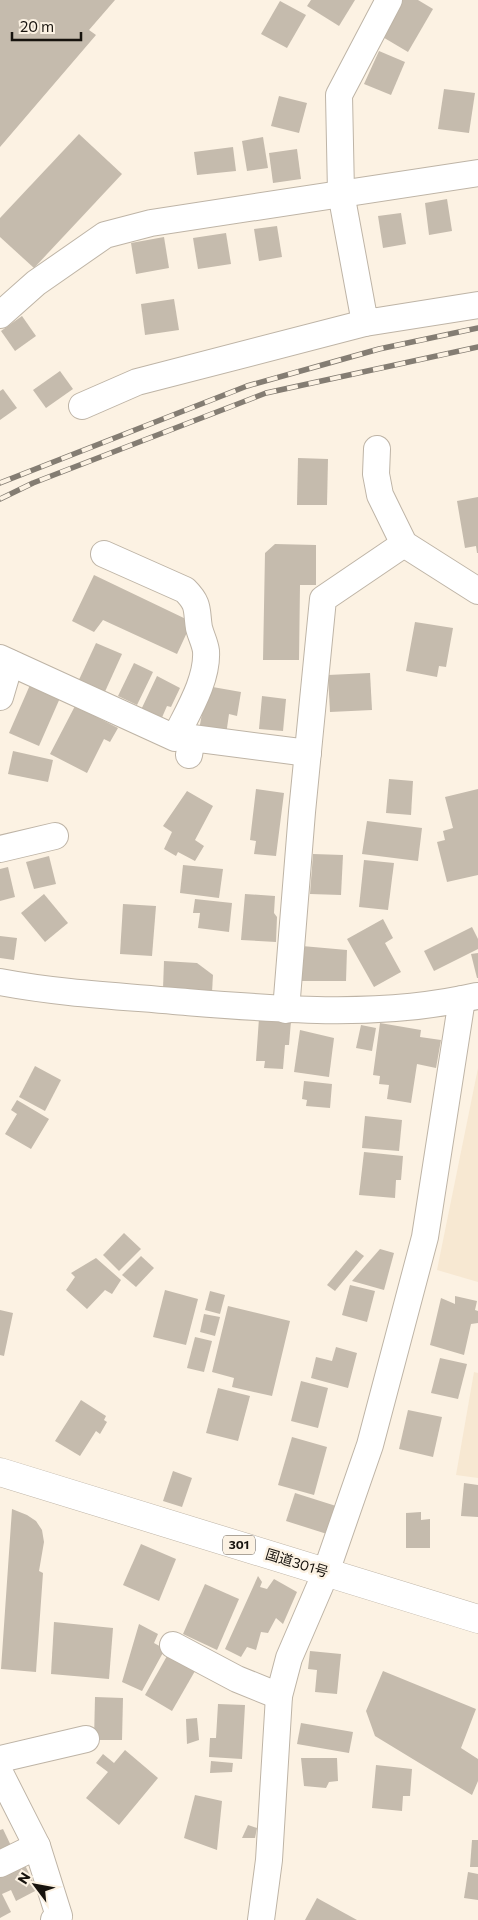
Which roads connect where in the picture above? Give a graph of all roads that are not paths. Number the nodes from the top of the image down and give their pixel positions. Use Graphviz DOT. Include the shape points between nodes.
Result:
graph roads {
  1 [pos="388,0"];
  2 [pos="478,173"];
  3 [pos="341,193"];
  4 [pos="478,305"];
  5 [pos="0,315"];
  6 [pos="365,323"];
  7 [pos="82,406"];
  8 [pos="377,449"];
  9 [pos="404,544"];
  10 [pos="104,554"];
  11 [pos="478,592"];
  12 [pos="5,661"];
  13 [pos="0,697"];
  14 [pos="308,753"];
  15 [pos="189,755"];
  16 [pos="55,836"];
  17 [pos="0,849"];
  18 [pos="0,982"];
  19 [pos="470,997"];
  20 [pos="286,1010"];
  21 [pos="0,1472"];
  22 [pos="326,1572"];
  23 [pos="478,1619"];
  24 [pos="173,1645"];
  25 [pos="280,1696"];
  26 [pos="86,1738"];
  27 [pos="0,1759"];
  28 [pos="0,1773"];
  29 [pos="37,1846"];
  30 [pos="0,1864"];
  31 [pos="54,1920"];
  32 [pos="261,1920"];
  1 -- 3 [label="street" via="339,95"];
  2 -- 3 [label="street"];
  3 -- 5 [label="street" via="151,223 105,235 36,283"];
  3 -- 6 [label="street"];
  4 -- 6 [label="street"];
  6 -- 7 [label="street" via="137,382"];
  8 -- 9 [label="street" via="376,474 380,495"];
  9 -- 11 [label="street"];
  9 -- 14 [label="street" via="323,598"];
  10 -- 12 [label="street" via="185,590 194,599 206,649 205,661 196,693 175,738"];
  12 -- 13 [label="street"];
  14 -- 15 [label="street" via="192,738"];
  14 -- 20 [label="street"];
  16 -- 17 [label="street"];
  18 -- 20 [label="street" via="41,990"];
  19 -- 20 [label="street" via="378,1008"];
  19 -- 22 [label="street" via="425,1237 370,1445"];
  21 -- 22 [label="highway, 国道301号 / 301"];
  22 -- 23 [label="highway, 国道301号 / 301"];
  22 -- 25 [label="street" via="289,1658"];
  24 -- 25 [label="street" via="236,1679"];
  25 -- 32 [label="street" via="269,1860"];
  26 -- 27 [label="street"];
  28 -- 29 [label="street"];
  29 -- 30 [label="street"];
  29 -- 31 [label="street" via="59,1916"];
}
